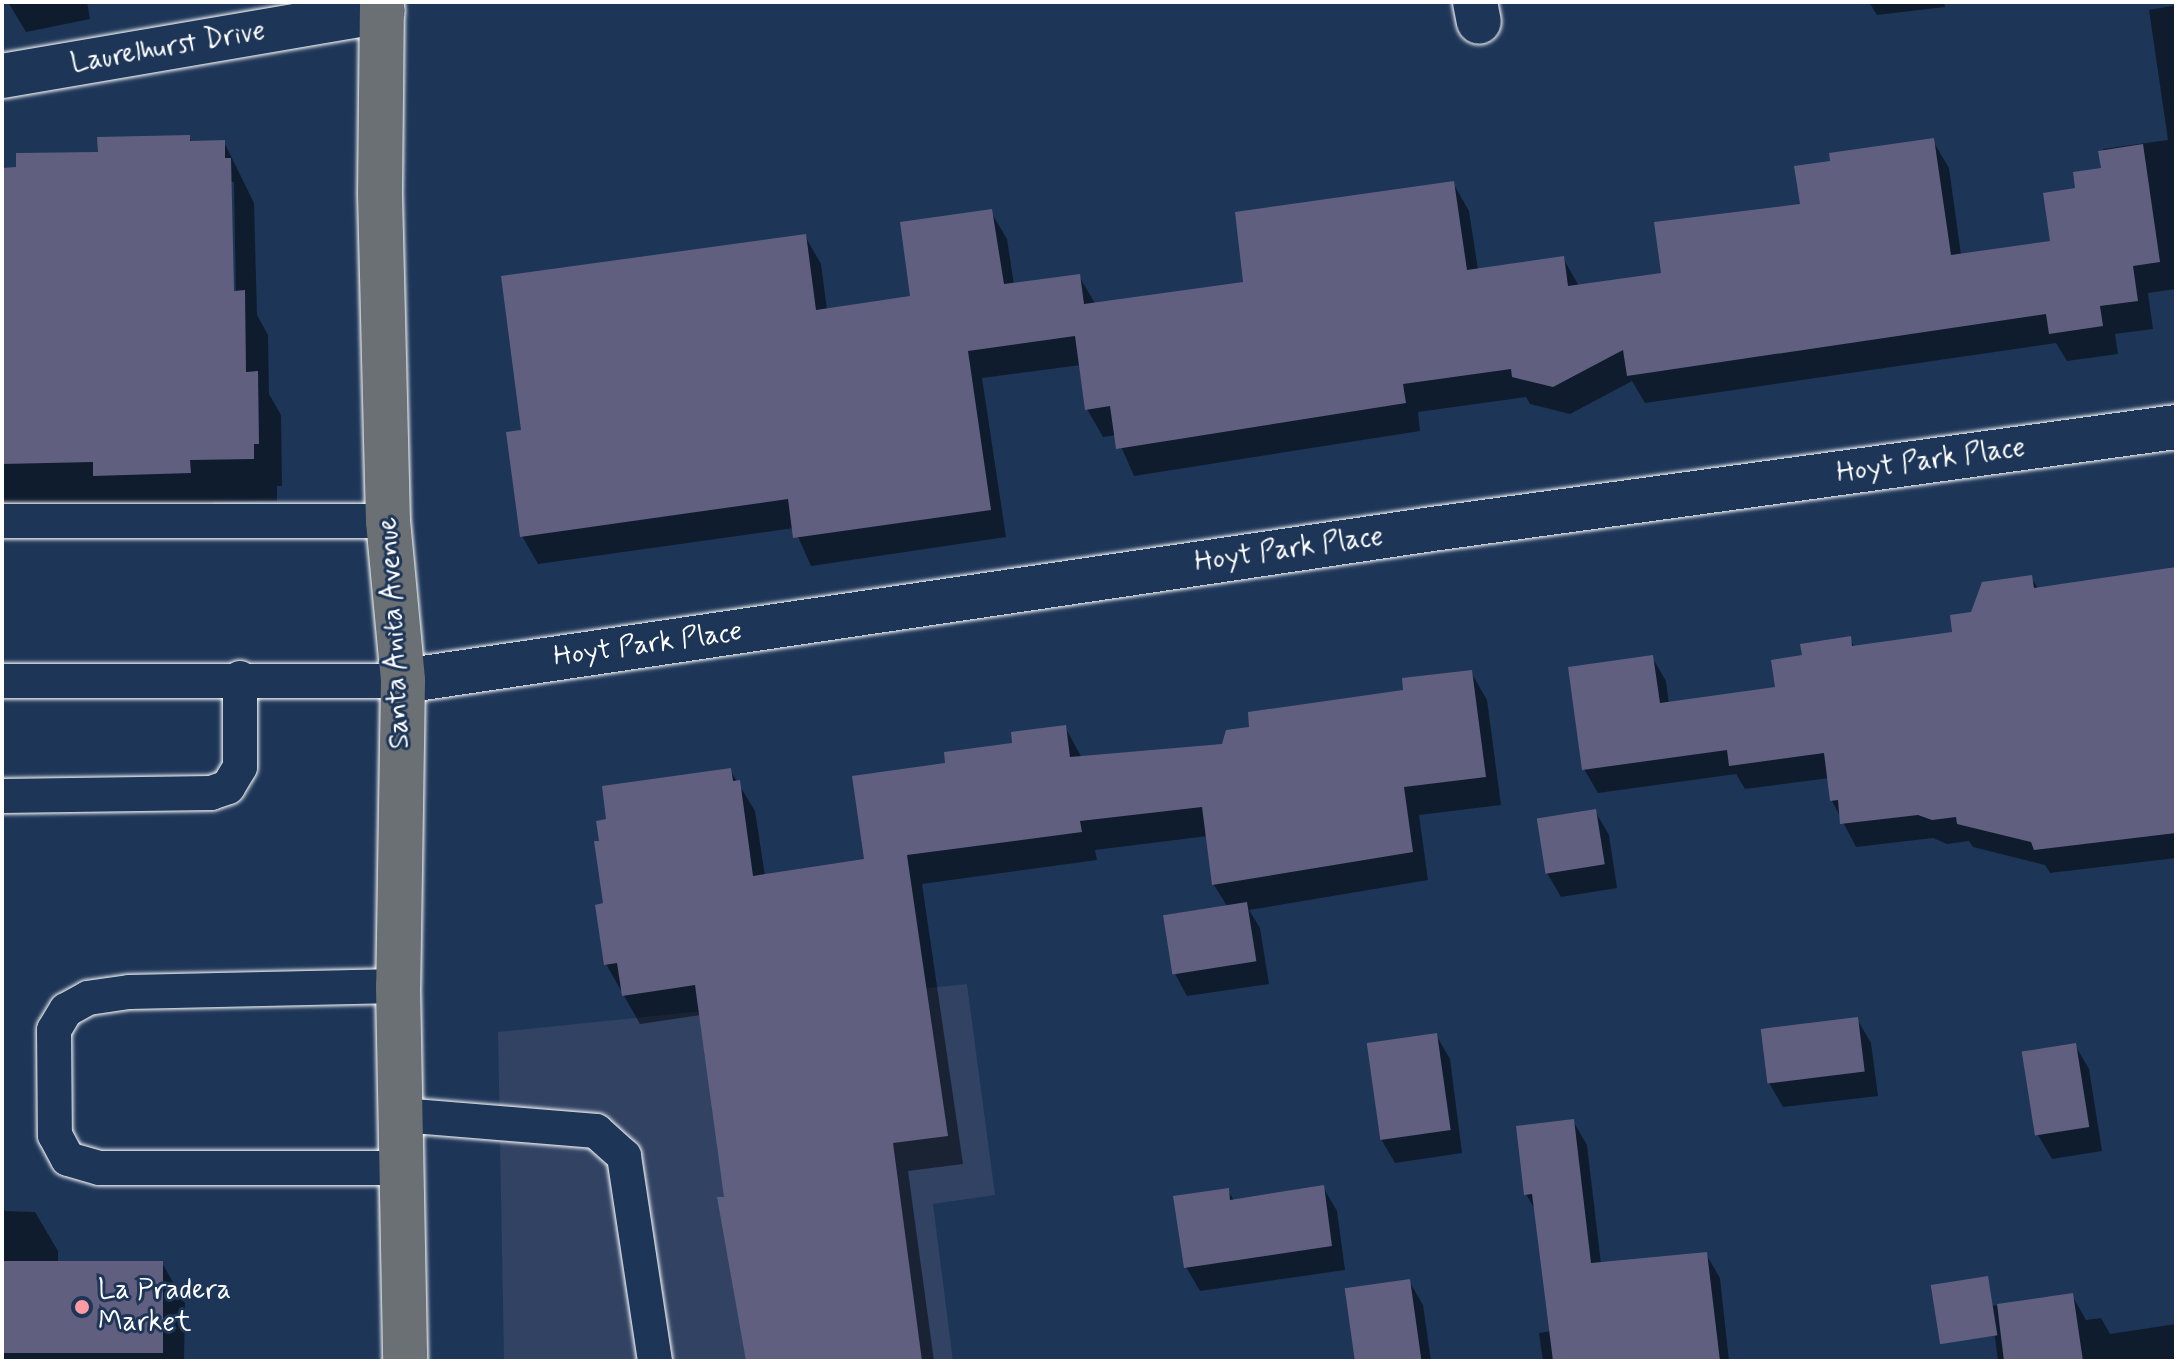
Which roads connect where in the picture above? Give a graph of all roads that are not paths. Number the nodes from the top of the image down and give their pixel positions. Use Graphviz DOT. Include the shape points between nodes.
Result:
graph roads {
  1 [pos="382,7"];
  2 [pos="2,76"];
  3 [pos="2176,427"];
  4 [pos="2,521"];
  5 [pos="388,521"];
  6 [pos="240,678"];
  7 [pos="2,681"];
  8 [pos="403,681"];
  9 [pos="2,796"];
  10 [pos="398,986"];
  11 [pos="401,1115"];
  12 [pos="402,1168"];
  13 [pos="405,1361"];
  14 [pos="655,1361"];
  1 -- 2 [label="street, Laurelhurst Drive"];
  1 -- 5 [label="main road, Santa Anita Avenue" via="380,194"];
  3 -- 8 [label="street, Hoyt Park Place" via="1410,532"];
  4 -- 5 [label="lane"];
  5 -- 8 [label="main road, Santa Anita Avenue"];
  6 -- 7 [label="lane"];
  6 -- 8 [label="lane"];
  6 -- 9 [label="lane" via="240,767 228,787 211,793"];
  8 -- 10 [label="main road, Santa Anita Avenue"];
  10 -- 11 [label="main road, Santa Anita Avenue"];
  10 -- 12 [label="lane" via="129,992 88,998 66,1010 54,1030 55,1135 68,1159 100,1168"];
  11 -- 12 [label="main road, Santa Anita Avenue"];
  11 -- 14 [label="lane" via="596,1131 624,1156"];
  12 -- 13 [label="main road, Santa Anita Avenue"];
}
